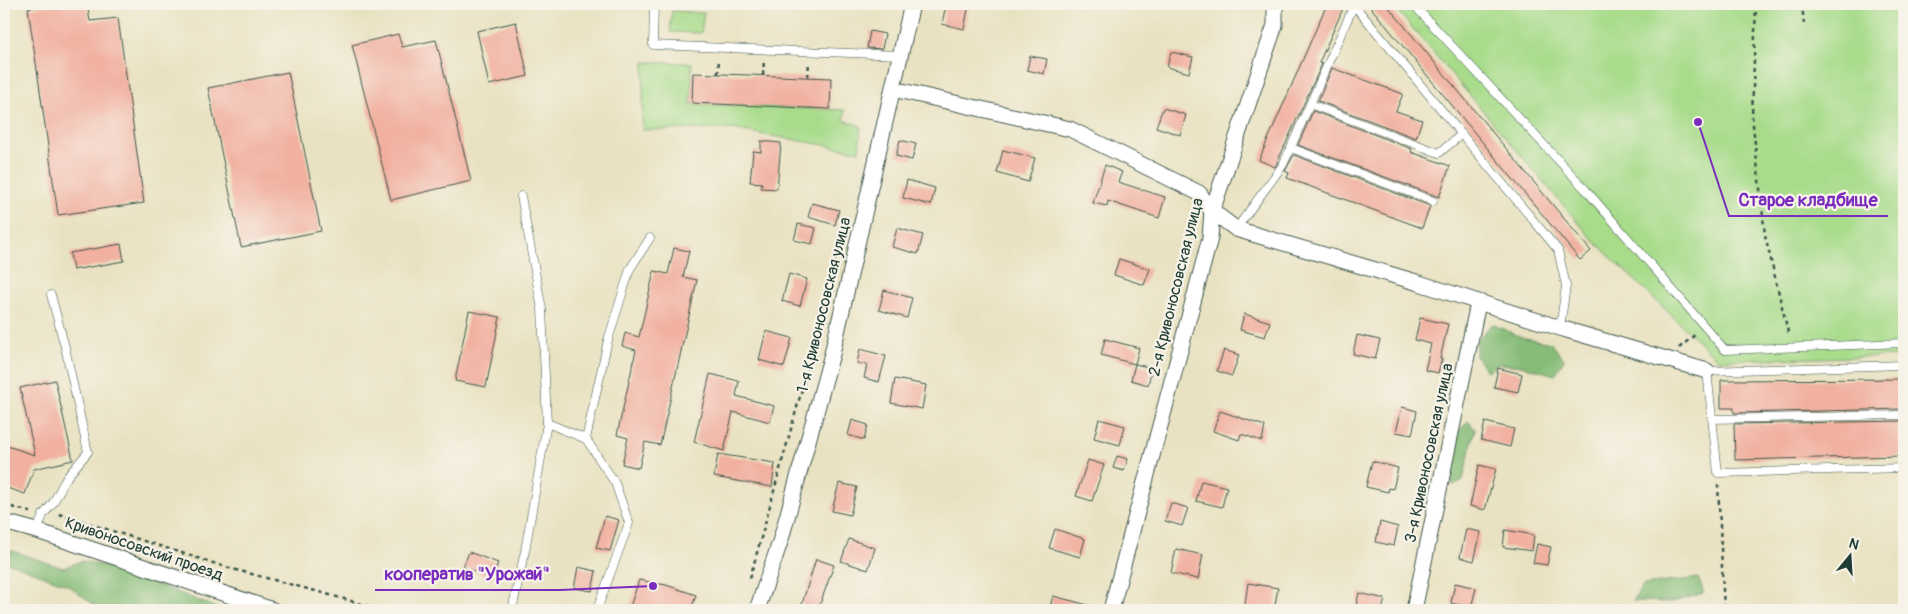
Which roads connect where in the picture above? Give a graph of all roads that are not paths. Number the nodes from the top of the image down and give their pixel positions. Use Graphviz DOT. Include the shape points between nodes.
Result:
graph roads {
  1 [pos="654,4"];
  2 [pos="912,4"];
  3 [pos="1275,4"];
  4 [pos="1413,4"];
  5 [pos="900,55"];
  6 [pos="892,89"];
  7 [pos="1310,104"];
  8 [pos="1462,134"];
  9 [pos="1290,148"];
  10 [pos="521,196"];
  11 [pos="1433,202"];
  12 [pos="1212,211"];
  13 [pos="1236,229"];
  14 [pos="650,238"];
  15 [pos="51,295"];
  16 [pos="1478,303"];
  17 [pos="1560,328"];
  18 [pos="1904,342"];
  19 [pos="1904,365"];
  20 [pos="1707,371"];
  21 [pos="1904,415"];
  22 [pos="1712,419"];
  23 [pos="547,423"];
  24 [pos="586,439"];
  25 [pos="1904,468"];
  26 [pos="4,522"];
  27 [pos="37,531"];
  28 [pos="273,610"];
  29 [pos="512,610"];
  30 [pos="598,610"];
  31 [pos="757,610"];
  32 [pos="1110,610"];
  33 [pos="1414,610"];
  1 -- 5 [label="lane" via="652,45"];
  2 -- 5 [label="street, 1-я Кривоносовская улица"];
  3 -- 12 [label="street, 2-я Кривоносовская улица" via="1275,25"];
  4 -- 18 [label="lane" via="1586,190 1725,350"];
  5 -- 6 [label="street, 1-я Кривоносовская улица"];
  6 -- 12 [label="street" via="1070,129 1199,193"];
  6 -- 31 [label="street, 1-я Кривоносовская улица" via="832,354"];
  7 -- 8 [label="lane" via="1439,154"];
  7 -- 8 [label="lane" via="1354,5"];
  7 -- 9 [label="lane"];
  8 -- 17 [label="lane" via="1558,250 1566,286"];
  9 -- 11 [label="lane"];
  9 -- 13 [label="lane" via="1283,165"];
  10 -- 23 [label="lane" via="542,309"];
  12 -- 13 [label="street"];
  12 -- 32 [label="street, 2-я Кривоносовская улица" via="1210,238"];
  13 -- 16 [label="street"];
  14 -- 24 [label="lane" via="630,269 610,331"];
  15 -- 27 [label="lane" via="88,452 67,477 43,515"];
  16 -- 17 [label="street"];
  16 -- 33 [label="street, 3-я Кривоносовская улица"];
  17 -- 20 [label="street"];
  19 -- 20 [label="lane"];
  20 -- 22 [label="lane"];
  21 -- 22 [label="lane"];
  22 -- 25 [label="lane" via="1718,473"];
  23 -- 24 [label="lane"];
  23 -- 29 [label="lane"];
  24 -- 30 [label="lane" via="615,483 629,523"];
  26 -- 27 [label="street, Кривоносовский проезд"];
  27 -- 28 [label="street, Кривоносовский проезд"];
}
